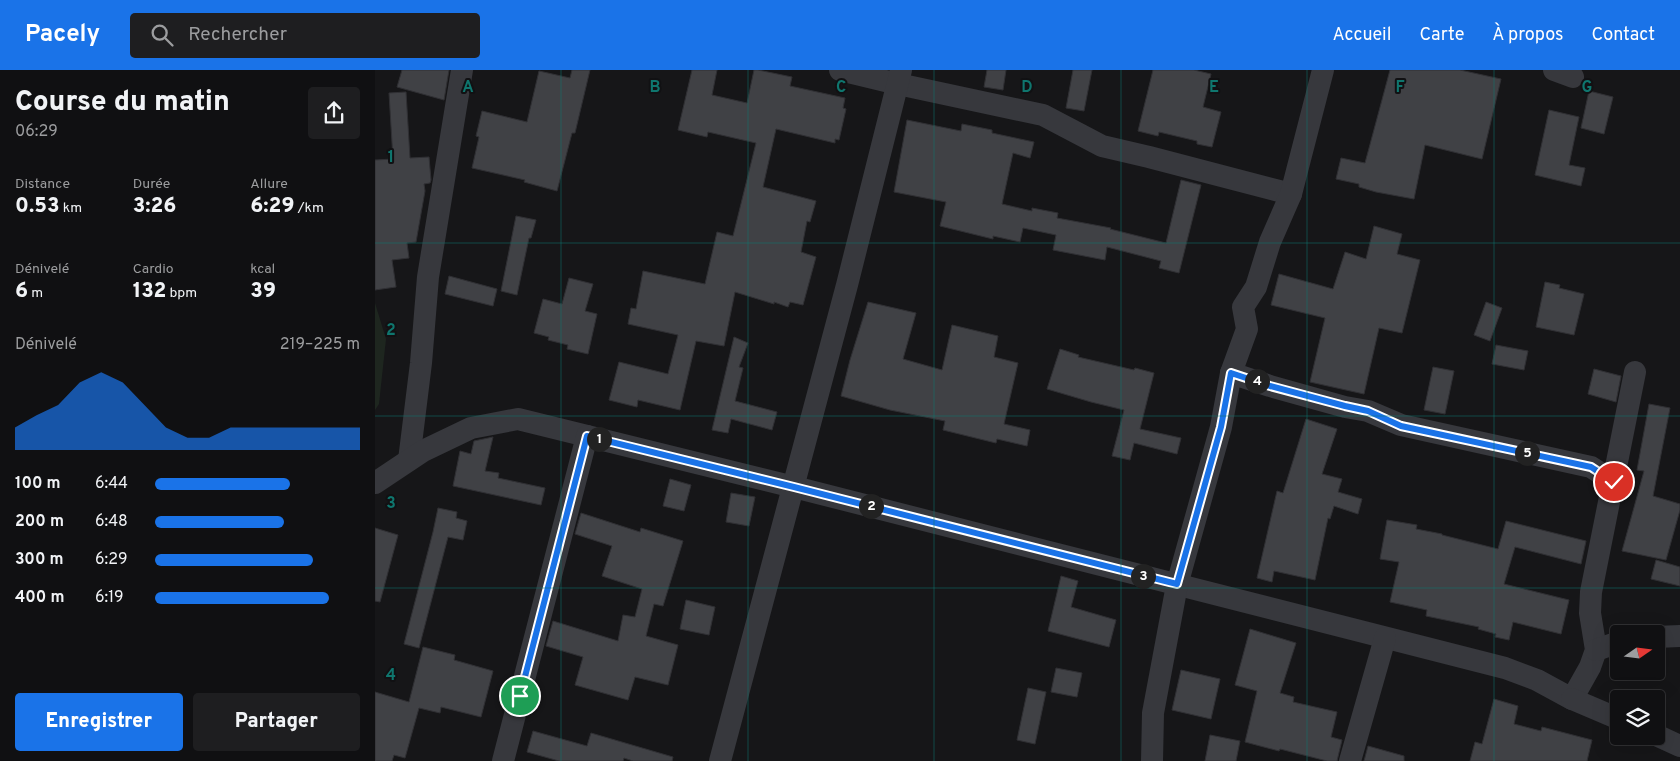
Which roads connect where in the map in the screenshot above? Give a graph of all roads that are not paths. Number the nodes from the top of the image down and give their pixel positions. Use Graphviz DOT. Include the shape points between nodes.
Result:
graph roads {
  1 [pos="462,70"];
  2 [pos="840,70"];
  3 [pos="1323,70"];
  4 [pos="900,77"];
  5 [pos="1291,194"];
  6 [pos="1635,372"];
  7 [pos="1231,373"];
  8 [pos="587,436"];
  9 [pos="409,460"];
  10 [pos="1614,482"];
  11 [pos="375,483"];
  12 [pos="794,487"];
  13 [pos="1177,584"];
  14 [pos="1680,636"];
  15 [pos="1665,637"];
  16 [pos="1385,638"];
  17 [pos="1610,645"];
  18 [pos="1596,650"];
  19 [pos="1571,699"];
  20 [pos="1610,715"];
  21 [pos="1665,739"];
  22 [pos="1680,746"];
  23 [pos="503,761"];
  24 [pos="720,761"];
  25 [pos="1151,761"];
  26 [pos="1350,761"];
  1 -- 9 [label="street" via="428,277"];
  2 -- 4 [label="street"];
  3 -- 5 [label="street"];
  4 -- 5 [label="street" via="1043,115 1102,146"];
  4 -- 12 [label="street"];
  5 -- 7 [label="street" via="1270,242 1256,287 1243,307 1247,329"];
  6 -- 10 [label="street"];
  7 -- 10 [label="street" via="1368,411 1401,426 1591,467"];
  7 -- 13 [label="street" via="1221,427"];
  8 -- 9 [label="street" via="518,420 471,428"];
  8 -- 12 [label="street"];
  8 -- 23 [label="street"];
  9 -- 11 [label="street"];
  10 -- 18 [label="street" via="1591,592 1590,613"];
  12 -- 13 [label="street"];
  12 -- 24 [label="street"];
  13 -- 16 [label="street"];
  13 -- 25 [label="street" via="1153,713"];
  14 -- 15 [label="street"];
  16 -- 19 [label="street" via="1505,668 1537,680"];
  16 -- 26 [label="street"];
  17 -- 18 [label="street"];
  18 -- 19 [label="street"];
  19 -- 20 [label="street"];
  21 -- 22 [label="street"];
}
